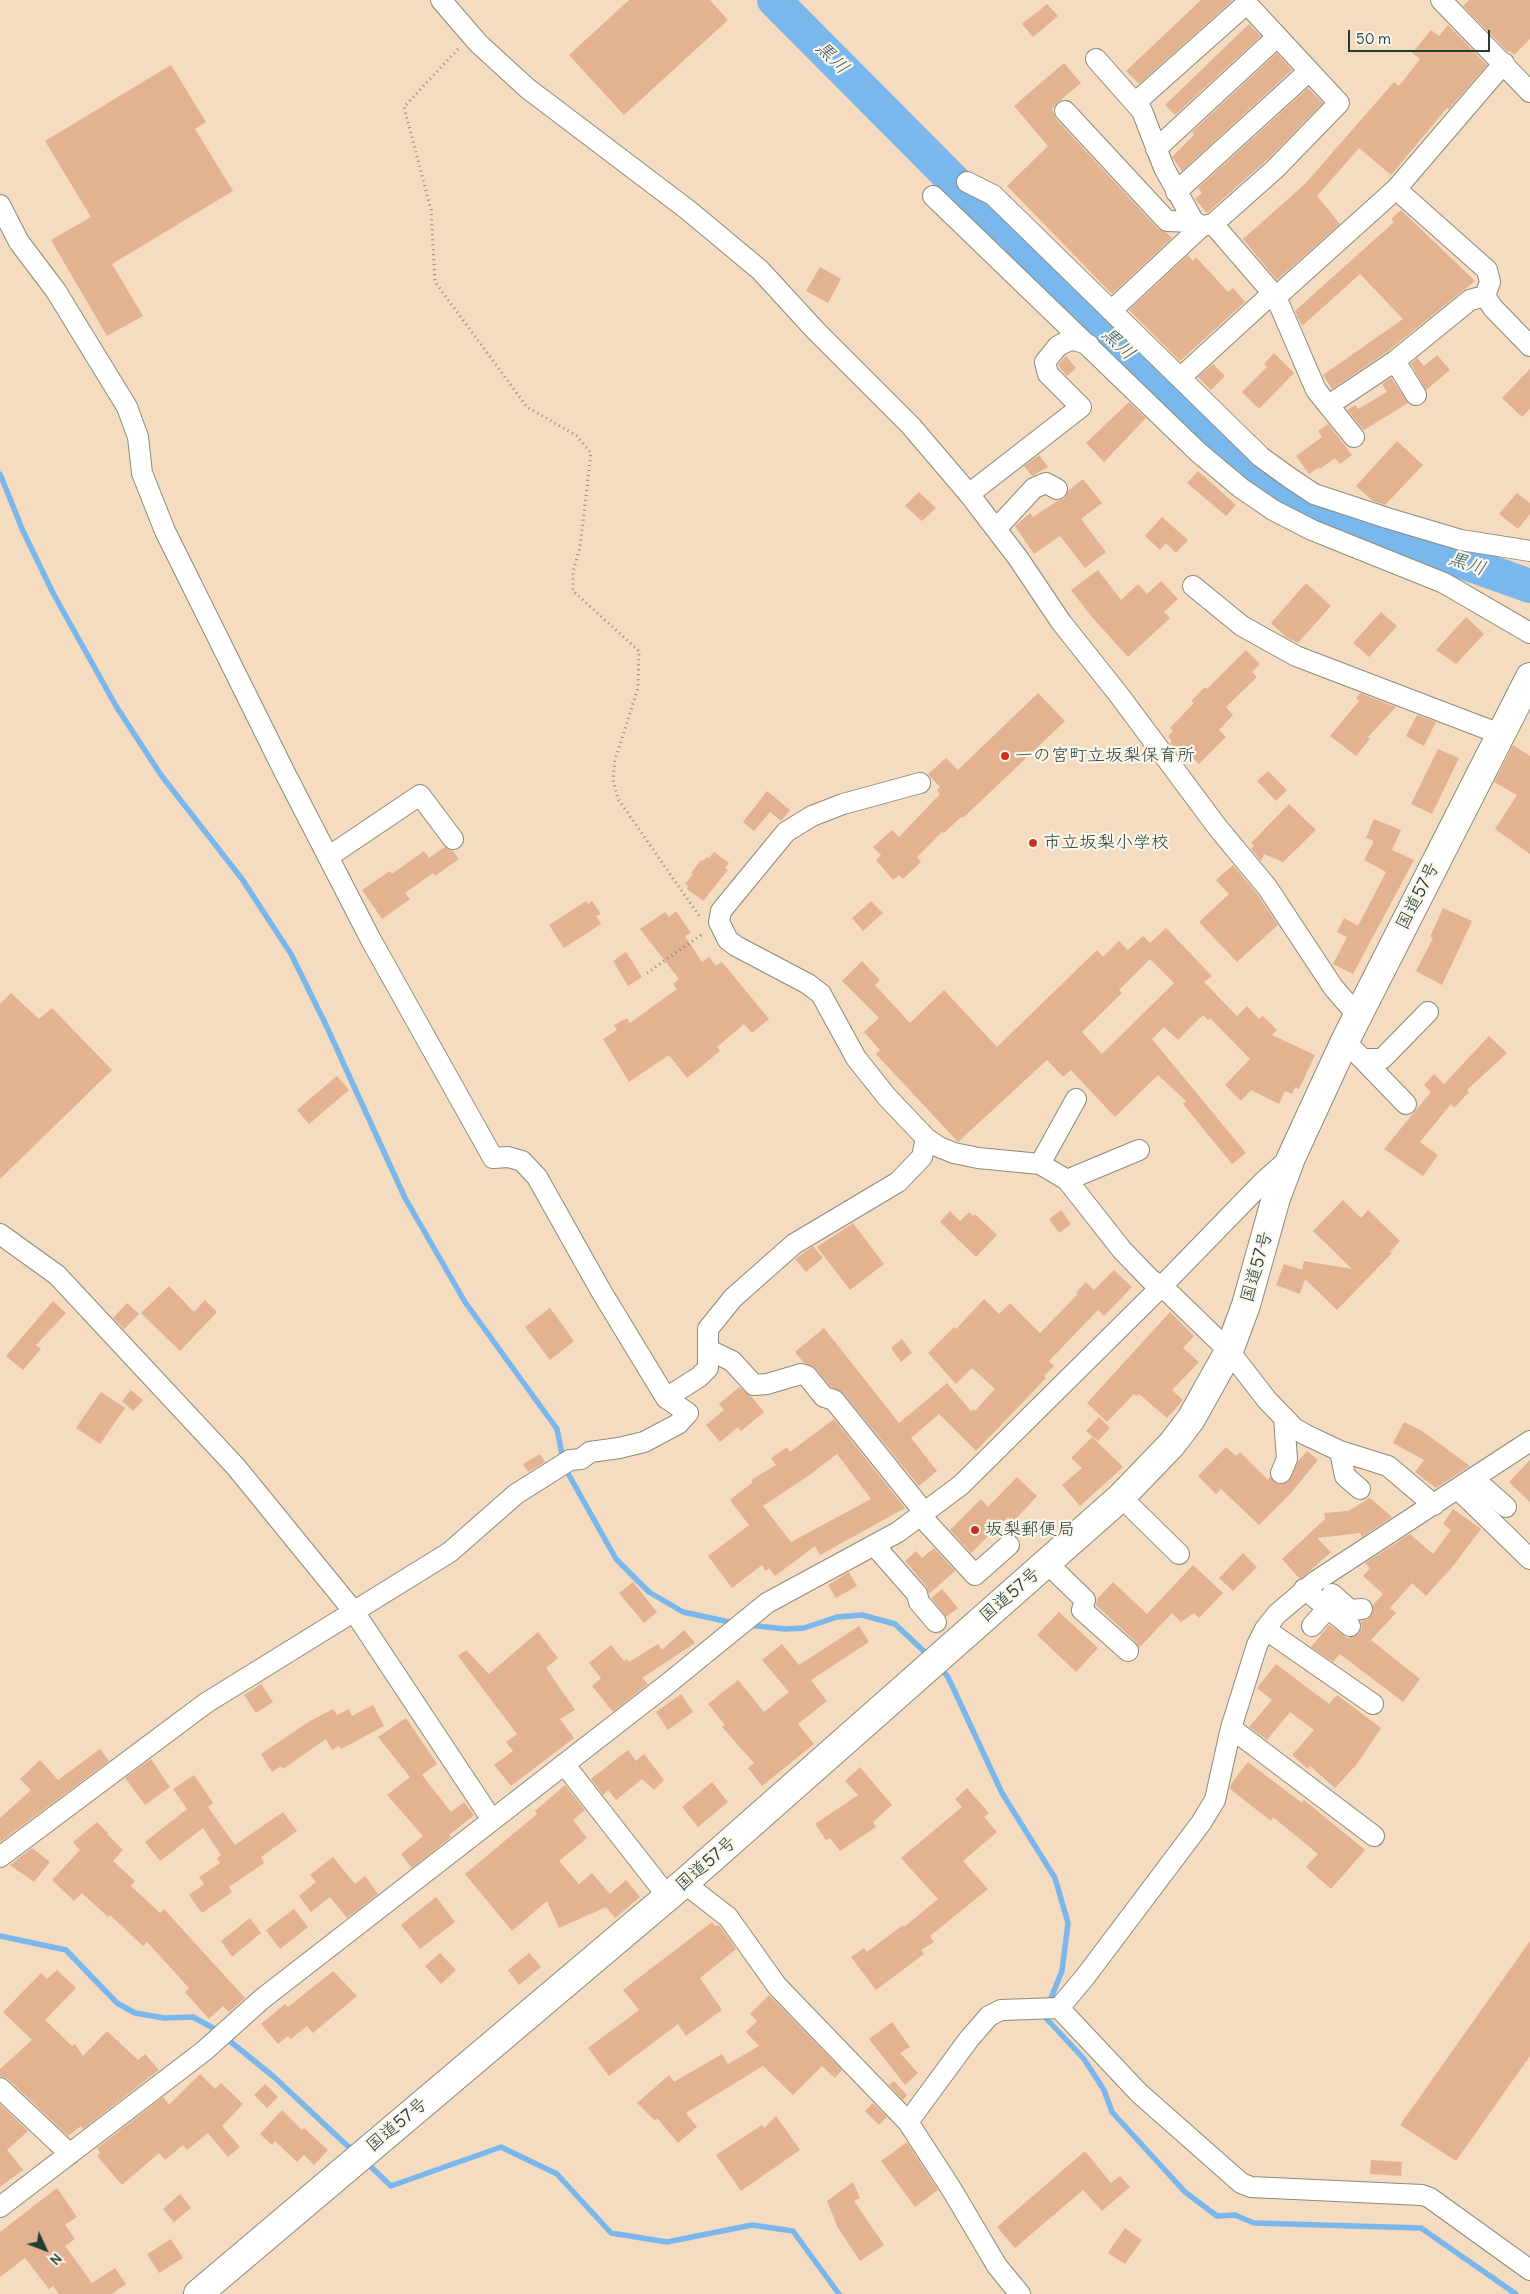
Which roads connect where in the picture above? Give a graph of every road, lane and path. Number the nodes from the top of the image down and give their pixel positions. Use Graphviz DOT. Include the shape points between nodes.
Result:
graph roads {
  1 [pos="441,0"];
  2 [pos="1441,0"];
  3 [pos="471,35"];
  4 [pos="1277,37"];
  5 [pos="1096,59"];
  6 [pos="1504,64"];
  7 [pos="1309,71"];
  8 [pos="1530,92"];
  9 [pos="1135,103"];
  10 [pos="1065,111"];
  11 [pos="1156,149"];
  12 [pos="967,182"];
  13 [pos="1396,189"];
  14 [pos="1176,192"];
  15 [pos="933,196"];
  16 [pos="0,205"];
  17 [pos="1203,224"];
  18 [pos="1486,296"];
  19 [pos="1276,297"];
  20 [pos="1111,311"];
  21 [pos="1089,345"];
  22 [pos="1530,346"];
  23 [pos="1395,361"];
  24 [pos="1180,378"];
  25 [pos="1416,395"];
  26 [pos="1329,405"];
  27 [pos="1354,437"];
  28 [pos="1058,489"];
  29 [pos="969,494"];
  30 [pos="996,529"];
  31 [pos="1530,551"];
  32 [pos="1194,586"];
  33 [pos="1530,633"];
  34 [pos="1526,693"];
  35 [pos="1500,734"];
  36 [pos="920,783"];
  37 [pos="453,839"];
  38 [pos="328,857"];
  39 [pos="719,922"];
  40 [pos="647,974"];
  41 [pos="1428,1012"];
  42 [pos="1358,1015"];
  43 [pos="1354,1050"];
  44 [pos="1076,1099"];
  45 [pos="1406,1104"];
  46 [pos="926,1138"];
  47 [pos="1139,1150"];
  48 [pos="1291,1158"];
  49 [pos="1040,1164"];
  50 [pos="1067,1180"];
  51 [pos="0,1234"];
  52 [pos="1162,1286"];
  53 [pos="709,1350"];
  54 [pos="1229,1351"];
  55 [pos="666,1398"];
  56 [pos="1284,1417"];
  57 [pos="1529,1443"];
  58 [pos="1340,1451"];
  59 [pos="1282,1473"];
  60 [pos="1466,1484"];
  61 [pos="1360,1489"];
  62 [pos="1121,1497"];
  63 [pos="1434,1505"];
  64 [pos="1506,1507"];
  65 [pos="922,1513"];
  66 [pos="874,1545"];
  67 [pos="1009,1545"];
  68 [pos="1179,1554"];
  69 [pos="1530,1559"];
  70 [pos="1047,1563"];
  71 [pos="1310,1585"];
  72 [pos="1328,1608"];
  73 [pos="1362,1609"];
  74 [pos="355,1613"];
  75 [pos="936,1622"];
  76 [pos="1312,1626"];
  77 [pos="1350,1626"];
  78 [pos="1265,1629"];
  79 [pos="1128,1651"];
  80 [pos="1373,1704"];
  81 [pos="1231,1728"];
  82 [pos="564,1764"];
  83 [pos="492,1820"];
  84 [pos="1374,1836"];
  85 [pos="0,1857"];
  86 [pos="676,1890"];
  87 [pos="1058,2008"];
  88 [pos="0,2088"];
  89 [pos="908,2122"];
  90 [pos="70,2154"];
  91 [pos="0,2207"];
  92 [pos="1530,2270"];
  93 [pos="198,2294"];
  94 [pos="1020,2294"];
  1 -- 3 [label="street"];
  2 -- 6 [label="street"];
  3 -- 29 [label="street" via="527,88 688,210 760,270 911,426"];
  3 -- 39 [label="path" via="404,107 431,210 434,282 528,407 577,436 590,454 573,591 639,651 638,688 615,760 613,780 618,799 703,922"];
  4 -- 7 [label="street"];
  4 -- 9 [label="street" via="1245,5"];
  4 -- 11 [label="street"];
  5 -- 9 [label="street"];
  6 -- 8 [label="street"];
  6 -- 13 [label="street"];
  7 -- 14 [label="street"];
  7 -- 17 [label="street" via="1339,103 1275,169"];
  9 -- 11 [label="street" via="1142,111"];
  10 -- 17 [label="street" via="1167,222"];
  11 -- 14 [label="street"];
  12 -- 20 [label="street" via="993,195"];
  13 -- 18 [label="street" via="1487,270 1490,282"];
  13 -- 19 [label="street"];
  14 -- 17 [label="street"];
  15 -- 21 [label="street"];
  16 -- 38 [label="street" via="19,242 56,291 127,407 138,437 142,473 165,531"];
  17 -- 19 [label="street"];
  17 -- 20 [label="street"];
  18 -- 22 [label="street" via="1492,308"];
  18 -- 23 [label="street" via="1470,300"];
  19 -- 24 [label="street" via="1264,301"];
  19 -- 26 [label="street" via="1316,390"];
  20 -- 24 [label="street"];
  21 -- 29 [label="street" via="1075,340 1058,346 1044,368 1080,407"];
  21 -- 33 [label="street" via="1198,452 1273,510 1312,530 1444,583"];
  23 -- 25 [label="street"];
  23 -- 26 [label="street"];
  24 -- 31 [label="street" via="1260,456 1314,494 1461,540"];
  26 -- 27 [label="street"];
  28 -- 30 [label="street" via="1046,483 1034,488"];
  29 -- 30 [label="street"];
  30 -- 42 [label="street" via="1061,622 1267,887 1332,987"];
  32 -- 35 [label="street" via="1242,626 1296,656"];
  34 -- 35 [label="highway, 国道57号"];
  35 -- 42 [label="highway, 国道57号"];
  36 -- 39 [label="street" via="843,804 812,816 786,832 721,911"];
  37 -- 38 [label="street" via="420,795"];
  38 -- 55 [label="street" via="493,1158 508,1157 522,1161 537,1178"];
  39 -- 40 [label="path"];
  39 -- 46 [label="street" via="728,940 736,946 808,984 820,994 856,1058"];
  41 -- 43 [label="street" via="1382,1059"];
  42 -- 43 [label="highway, 国道57号"];
  43 -- 45 [label="street"];
  43 -- 48 [label="highway, 国道57号"];
  44 -- 49 [label="street"];
  46 -- 49 [label="street" via="939,1147 978,1158"];
  46 -- 53 [label="street" via="922,1157 898,1182 794,1244 733,1298 708,1329"];
  47 -- 50 [label="street"];
  48 -- 52 [label="street" via="1264,1180"];
  48 -- 54 [label="highway, 国道57号"];
  49 -- 50 [label="street"];
  50 -- 52 [label="street" via="1122,1250 1151,1280"];
  51 -- 74 [label="street" via="57,1275 236,1467"];
  52 -- 54 [label="street"];
  52 -- 65 [label="street" via="961,1485"];
  53 -- 55 [label="street" via="708,1368"];
  53 -- 65 [label="street" via="732,1361 754,1385 801,1374 806,1376 824,1397 834,1400"];
  54 -- 56 [label="street"];
  54 -- 62 [label="highway, 国道57号" via="1191,1419 1150,1470"];
  55 -- 74 [label="street" via="688,1413 678,1424 644,1442 590,1452 581,1459 570,1460 516,1494 450,1552"];
  56 -- 58 [label="street" via="1306,1435"];
  56 -- 59 [label="street" via="1287,1459"];
  57 -- 60 [label="street"];
  58 -- 61 [label="street" via="1345,1476"];
  58 -- 63 [label="street" via="1388,1466"];
  60 -- 63 [label="street"];
  60 -- 64 [label="street"];
  60 -- 69 [label="street"];
  62 -- 68 [label="street"];
  62 -- 70 [label="highway, 国道57号"];
  63 -- 71 [label="street"];
  65 -- 66 [label="street"];
  65 -- 67 [label="street" via="975,1575"];
  66 -- 75 [label="street" via="917,1594 919,1602"];
  66 -- 82 [label="street" via="768,1603"];
  70 -- 79 [label="street" via="1085,1600 1082,1610"];
  70 -- 86 [label="highway, 国道57号"];
  71 -- 72 [label="street"];
  71 -- 73 [label="street" via="1350,1610"];
  71 -- 78 [label="street" via="1276,1614"];
  72 -- 76 [label="street"];
  72 -- 77 [label="street"];
  74 -- 83 [label="street"];
  74 -- 85 [label="street" via="206,1703"];
  78 -- 80 [label="street"];
  78 -- 81 [label="street"];
  81 -- 84 [label="street"];
  81 -- 87 [label="street" via="1215,1800 1201,1823"];
  82 -- 83 [label="street"];
  82 -- 86 [label="street"];
  83 -- 90 [label="street"];
  86 -- 89 [label="street" via="728,1917 777,1986"];
  86 -- 93 [label="highway, 国道57号"];
  87 -- 89 [label="street" via="1001,2010 989,2016"];
  87 -- 92 [label="street" via="1139,2093 1241,2183 1422,2195"];
  88 -- 90 [label="street"];
  89 -- 94 [label="street" via="997,2266"];
  90 -- 91 [label="street"];
}
